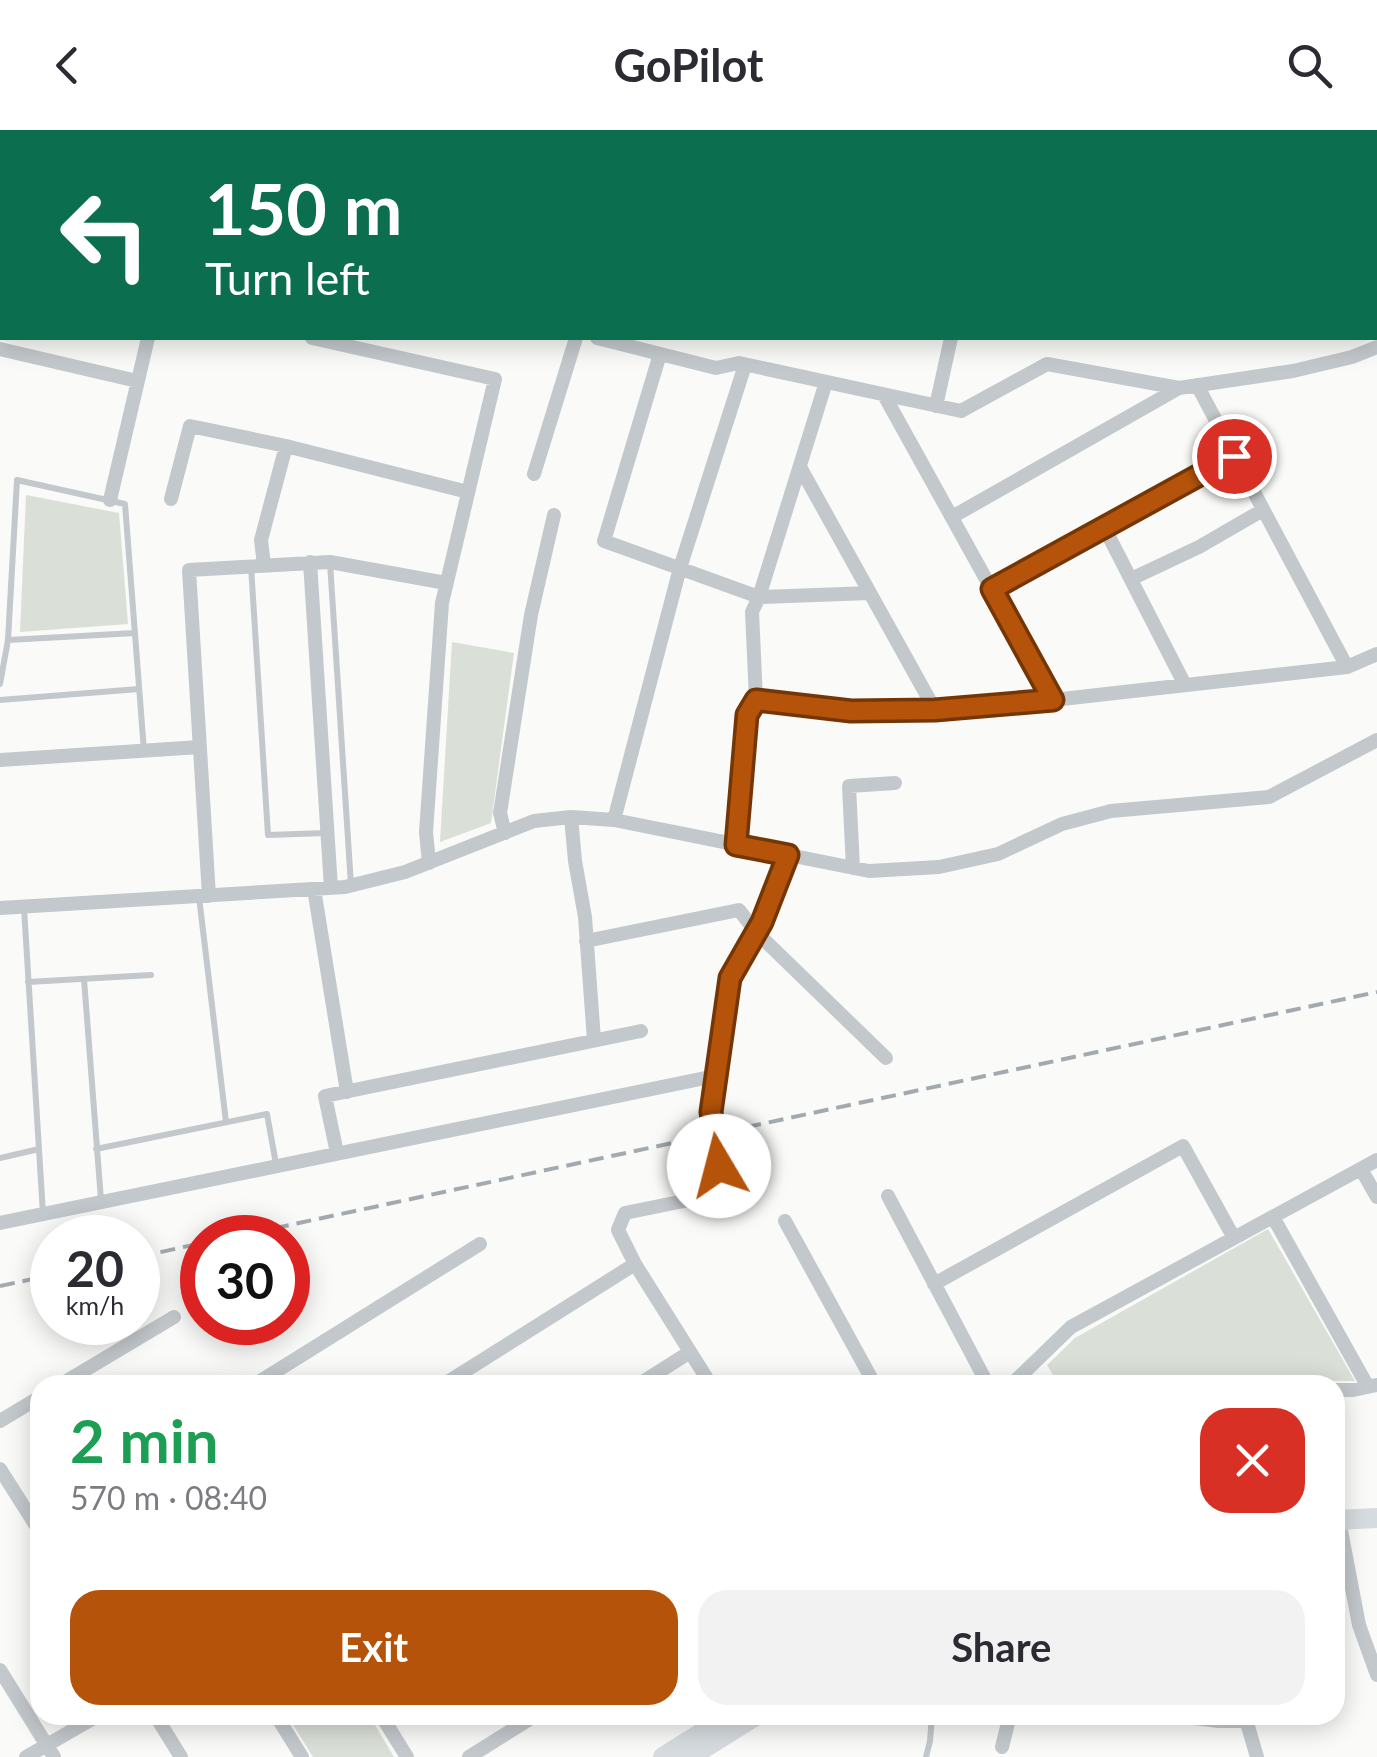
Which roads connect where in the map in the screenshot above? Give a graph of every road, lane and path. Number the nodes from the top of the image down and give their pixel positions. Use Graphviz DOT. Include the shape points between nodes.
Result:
graph roads {
  1 [pos="148,340"];
  2 [pos="321,340"];
  3 [pos="575,340"];
  4 [pos="950,340"];
  5 [pos="638,343"];
  6 [pos="1377,347"];
  7 [pos="0,348"];
  8 [pos="660,354"];
  9 [pos="745,364"];
  10 [pos="138,381"];
  11 [pos="826,382"];
  12 [pos="1196,385"];
  13 [pos="1179,388"];
  14 [pos="884,394"];
  15 [pos="936,406"];
  16 [pos="286,446"];
  17 [pos="1234,456"];
  18 [pos="800,467"];
  19 [pos="534,474"];
  20 [pos="468,492"];
  21 [pos="171,499"];
  22 [pos="110,500"];
  23 [pos="1263,510"];
  24 [pos="554,515"];
  25 [pos="952,518"];
  26 [pos="1104,527"];
  27 [pos="310,562"];
  28 [pos="330,562"];
  29 [pos="257,566"];
  30 [pos="680,568"];
  31 [pos="1130,578"];
  32 [pos="446,582"];
  33 [pos="992,589"];
  34 [pos="870,593"];
  35 [pos="759,596"];
  36 [pos="135,633"];
  37 [pos="8,640"];
  38 [pos="1377,654"];
  39 [pos="1346,667"];
  40 [pos="0,684"];
  41 [pos="1185,685"];
  42 [pos="139,689"];
  43 [pos="0,700"];
  44 [pos="756,700"];
  45 [pos="1053,700"];
  46 [pos="935,710"];
  47 [pos="1377,740"];
  48 [pos="200,748"];
  49 [pos="144,751"];
  50 [pos="0,760"];
  51 [pos="896,783"];
  52 [pos="571,816"];
  53 [pos="614,820"];
  54 [pos="328,833"];
  55 [pos="505,833"];
  56 [pos="736,845"];
  57 [pos="788,855"];
  58 [pos="429,862"];
  59 [pos="853,868"];
  60 [pos="351,886"];
  61 [pos="331,888"];
  62 [pos="314,889"];
  63 [pos="204,896"];
  64 [pos="24,906"];
  65 [pos="0,908"];
  66 [pos="756,932"];
  67 [pos="586,941"];
  68 [pos="151,975"];
  69 [pos="84,979"];
  70 [pos="28,982"];
  71 [pos="641,1030"];
  72 [pos="594,1040"];
  73 [pos="886,1058"];
  74 [pos="714,1076"];
  75 [pos="347,1092"];
  76 [pos="226,1122"];
  77 [pos="96,1149"];
  78 [pos="39,1150"];
  79 [pos="337,1153"];
  80 [pos="0,1158"];
  81 [pos="1377,1160"];
  82 [pos="276,1165"];
  83 [pos="1362,1169"];
  84 [pos="888,1196"];
  85 [pos="1377,1197"];
  86 [pos="101,1202"];
  87 [pos="43,1214"];
  88 [pos="1273,1217"];
  89 [pos="785,1221"];
  90 [pos="0,1223"];
  91 [pos="1234,1238"];
  92 [pos="480,1244"];
  93 [pos="635,1264"];
  94 [pos="934,1284"];
  95 [pos="174,1317"];
  96 [pos="690,1352"];
  97 [pos="77,1375"];
  98 [pos="270,1375"];
  99 [pos="459,1375"];
  100 [pos="654,1375"];
  101 [pos="705,1375"];
  102 [pos="870,1375"];
  103 [pos="983,1375"];
  104 [pos="1025,1375"];
  105 [pos="1373,1386"];
  106 [pos="1345,1389"];
  107 [pos="30,1403"];
  108 [pos="0,1421"];
  109 [pos="0,1469"];
  110 [pos="30,1512"];
  111 [pos="1377,1518"];
  112 [pos="1345,1525"];
  113 [pos="1345,1527"];
  114 [pos="1377,1532"];
  115 [pos="1345,1558"];
  116 [pos="0,1670"];
  117 [pos="1377,1674"];
  118 [pos="30,1719"];
  119 [pos="34,1725"];
  120 [pos="85,1725"];
  121 [pos="161,1725"];
  122 [pos="282,1725"];
  123 [pos="387,1725"];
  124 [pos="506,1725"];
  125 [pos="520,1725"];
  126 [pos="714,1725"];
  127 [pos="741,1725"];
  128 [pos="931,1725"];
  129 [pos="1008,1725"];
  130 [pos="1247,1725"];
  131 [pos="510,1731"];
  132 [pos="1002,1747"];
  133 [pos="50,1751"];
  134 [pos="26,1757"];
  135 [pos="181,1757"];
  136 [pos="302,1757"];
  137 [pos="407,1757"];
  138 [pos="469,1757"];
  139 [pos="663,1757"];
  140 [pos="690,1757"];
  141 [pos="926,1757"];
  142 [pos="1257,1757"];
  1 -- 10 [label="street"];
  2 -- 20 [label="street" via="494,380"];
  3 -- 19 [label="street"];
  4 -- 15 [label="street"];
  5 -- 8 [label="street"];
  6 -- 12 [label="street" via="1293,371"];
  7 -- 10 [label="street"];
  8 -- 9 [label="street" via="716,368"];
  8 -- 30 [label="street" via="604,541"];
  9 -- 11 [label="street"];
  9 -- 30 [label="street"];
  10 -- 22 [label="street"];
  11 -- 14 [label="street"];
  11 -- 18 [label="street"];
  12 -- 13 [label="street"];
  12 -- 17 [label="street"];
  13 -- 15 [label="street" via="1048,364 961,411"];
  13 -- 25 [label="street"];
  14 -- 15 [label="street"];
  14 -- 25 [label="street"];
  16 -- 20 [label="street"];
  16 -- 21 [label="street" via="190,426"];
  16 -- 29 [label="street"];
  17 -- 23 [label="street"];
  17 -- 26 [label="street"];
  18 -- 34 [label="street"];
  18 -- 35 [label="street"];
  20 -- 32 [label="street"];
  22 -- 36 [label="lane" via="125,504"];
  22 -- 37 [label="lane" via="17,480"];
  23 -- 31 [label="street"];
  23 -- 39 [label="street"];
  24 -- 55 [label="street" via="500,812"];
  25 -- 33 [label="street"];
  26 -- 31 [label="street"];
  26 -- 33 [label="street"];
  27 -- 28 [label="street"];
  27 -- 29 [label="street"];
  27 -- 54 [label="street"];
  28 -- 32 [label="street"];
  28 -- 60 [label="lane"];
  29 -- 48 [label="street" via="189,570"];
  29 -- 54 [label="lane" via="268,835"];
  30 -- 35 [label="street"];
  30 -- 53 [label="street"];
  31 -- 41 [label="street"];
  32 -- 58 [label="street"];
  33 -- 45 [label="street"];
  34 -- 35 [label="street"];
  34 -- 46 [label="street"];
  35 -- 44 [label="street" via="752,612"];
  36 -- 37 [label="lane"];
  36 -- 42 [label="lane"];
  37 -- 40 [label="lane"];
  38 -- 39 [label="street"];
  39 -- 41 [label="street"];
  41 -- 45 [label="street"];
  42 -- 43 [label="lane"];
  42 -- 49 [label="lane"];
  44 -- 46 [label="street" via="851,711"];
  44 -- 56 [label="street" via="747,715"];
  45 -- 46 [label="street"];
  47 -- 59 [label="street" via="1269,797 1110,811 1062,824 998,854 939,866"];
  48 -- 49 [label="street"];
  48 -- 63 [label="street"];
  49 -- 50 [label="street"];
  51 -- 59 [label="street" via="848,786"];
  52 -- 53 [label="street"];
  52 -- 55 [label="street"];
  52 -- 67 [label="street"];
  53 -- 56 [label="street"];
  54 -- 61 [label="street"];
  55 -- 58 [label="street"];
  56 -- 57 [label="street"];
  57 -- 59 [label="street"];
  57 -- 66 [label="street"];
  58 -- 60 [label="street"];
  60 -- 61 [label="street"];
  61 -- 62 [label="street"];
  62 -- 63 [label="street"];
  62 -- 75 [label="street"];
  63 -- 64 [label="street"];
  63 -- 76 [label="lane"];
  64 -- 65 [label="street"];
  64 -- 70 [label="lane"];
  66 -- 67 [label="street" via="739,910"];
  66 -- 73 [label="street"];
  66 -- 74 [label="street" via="730,978"];
  67 -- 72 [label="street"];
  68 -- 69 [label="lane"];
  69 -- 70 [label="lane"];
  69 -- 77 [label="lane"];
  70 -- 78 [label="lane"];
  71 -- 72 [label="street"];
  72 -- 75 [label="street"];
  74 -- 79 [label="street"];
  74 -- 93 [label="street" via="711,1112 723,1193 624,1213 618,1230"];
  75 -- 79 [label="street" via="325,1096"];
  76 -- 77 [label="lane"];
  76 -- 82 [label="lane" via="266,1114"];
  77 -- 86 [label="lane"];
  78 -- 80 [label="lane"];
  78 -- 87 [label="lane"];
  79 -- 82 [label="street"];
  81 -- 83 [label="street"];
  82 -- 86 [label="street"];
  83 -- 85 [label="street"];
  83 -- 88 [label="street"];
  84 -- 94 [label="street"];
  86 -- 87 [label="street"];
  87 -- 90 [label="street"];
  88 -- 91 [label="street"];
  88 -- 105 [label="street"];
  89 -- 102 [label="street"];
  91 -- 94 [label="street" via="1183,1146"];
  91 -- 104 [label="street" via="1071,1328"];
  92 -- 98 [label="street"];
  93 -- 96 [label="street"];
  93 -- 99 [label="street"];
  94 -- 103 [label="street"];
  95 -- 97 [label="street"];
  96 -- 100 [label="street"];
  96 -- 101 [label="street"];
  105 -- 106 [label="street"];
  107 -- 108 [label="street"];
  109 -- 110 [label="street"];
  111 -- 112 [label="street"];
  113 -- 114 [label="street"];
  115 -- 117 [label="street"];
  116 -- 118 [label="street"];
  119 -- 133 [label="street"];
  120 -- 133 [label="street"];
  121 -- 135 [label="street"];
  122 -- 136 [label="street"];
  123 -- 137 [label="street"];
  124 -- 131 [label="street"];
  125 -- 131 [label="street"];
  126 -- 139 [label="street"];
  127 -- 140 [label="street"];
  128 -- 141 [label="lane"];
  129 -- 132 [label="street"];
  130 -- 142 [label="street"];
  131 -- 138 [label="street"];
  133 -- 134 [label="street"];
}
